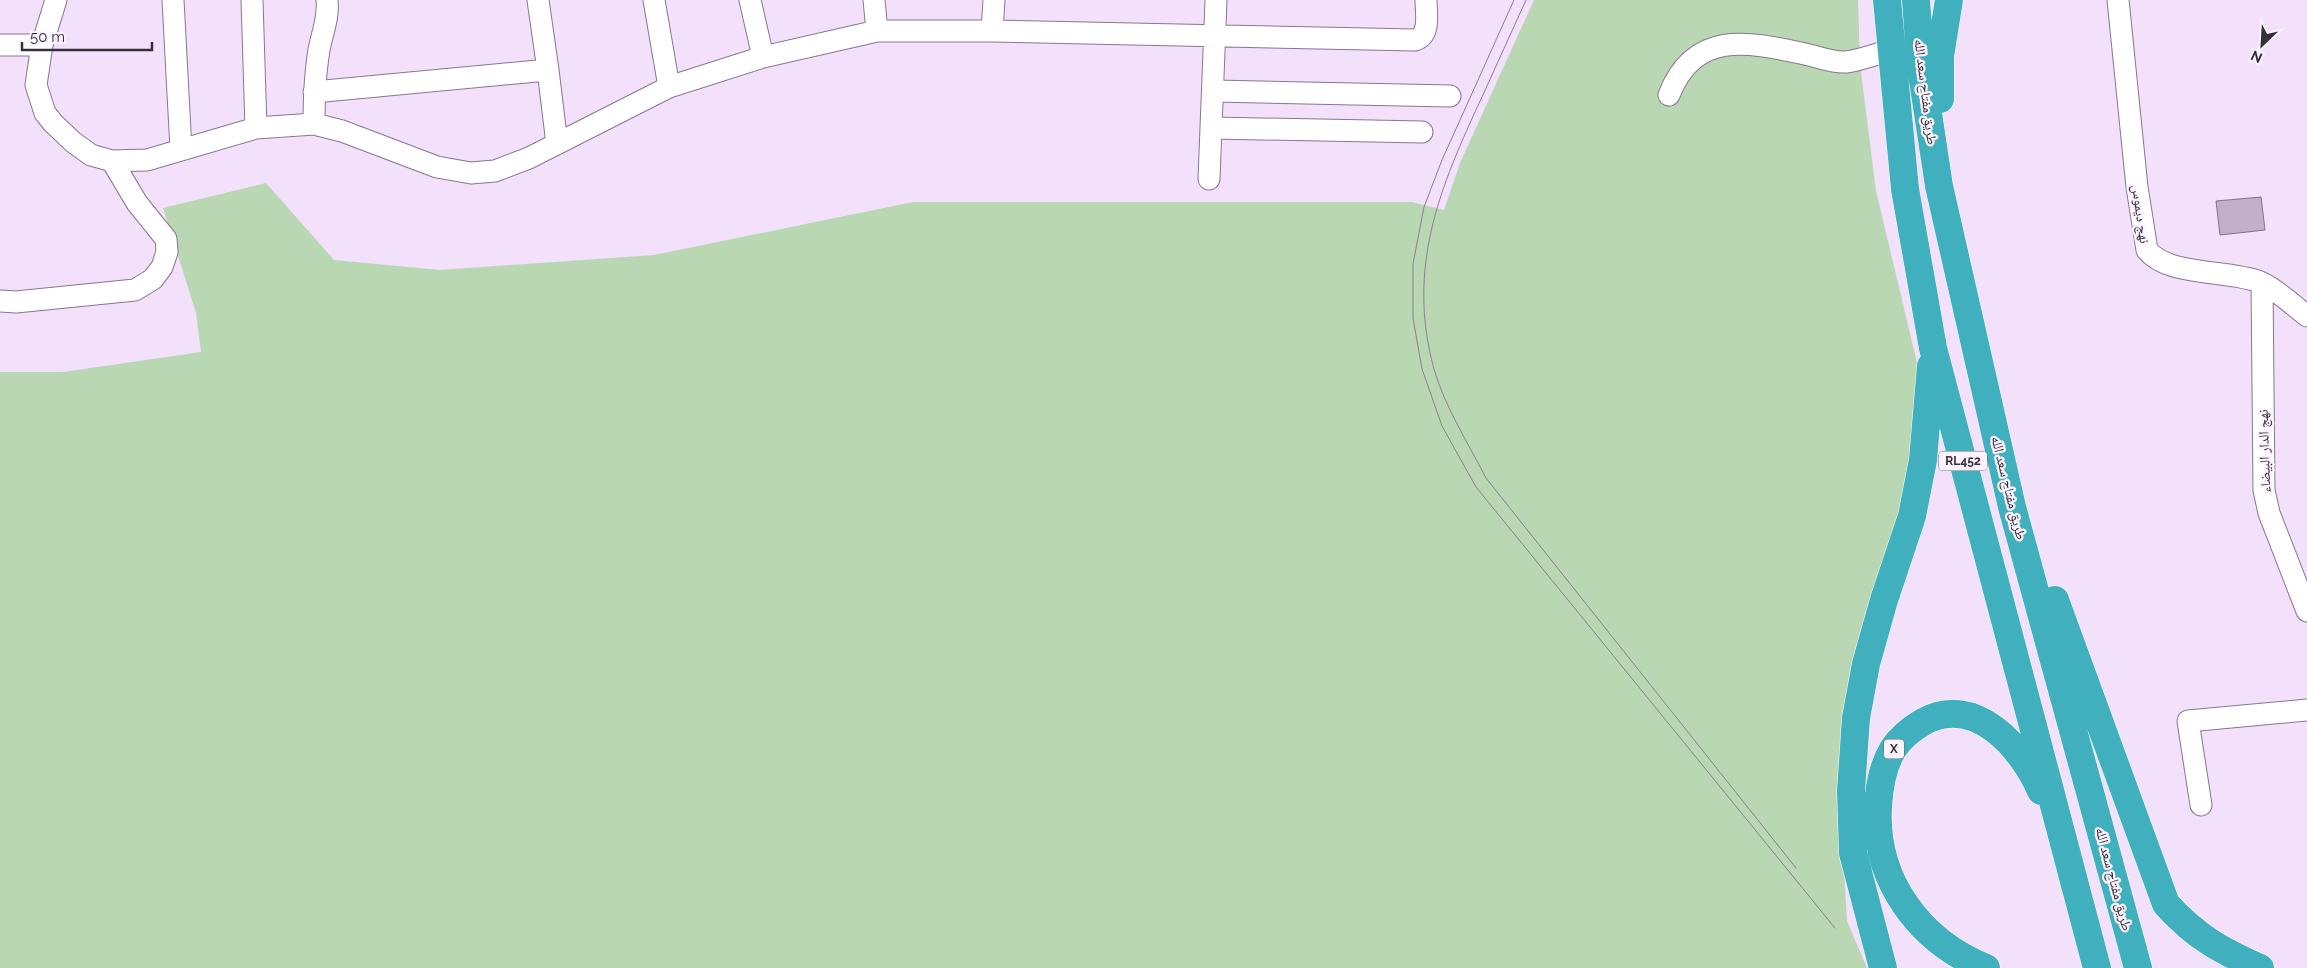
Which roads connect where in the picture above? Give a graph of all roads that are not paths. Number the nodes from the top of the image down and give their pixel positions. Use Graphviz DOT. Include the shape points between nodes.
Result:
graph roads {
  1 [pos="56,0"];
  2 [pos="173,0"];
  3 [pos="252,0"];
  4 [pos="328,0"];
  5 [pos="538,0"];
  6 [pos="654,0"];
  7 [pos="750,0"];
  8 [pos="874,0"];
  9 [pos="994,0"];
  10 [pos="1216,0"];
  11 [pos="1426,0"];
  12 [pos="1887,0"];
  13 [pos="1916,0"];
  14 [pos="1949,0"];
  15 [pos="2118,0"];
  16 [pos="992,31"];
  17 [pos="877,32"];
  18 [pos="1214,35"];
  19 [pos="0,45"];
  20 [pos="42,45"];
  21 [pos="1891,50"];
  22 [pos="763,57"];
  23 [pos="548,70"];
  24 [pos="669,87"];
  25 [pos="1214,91"];
  26 [pos="314,92"];
  27 [pos="1669,95"];
  28 [pos="1450,96"];
  29 [pos="314,124"];
  30 [pos="256,128"];
  31 [pos="1213,128"];
  32 [pos="1422,132"];
  33 [pos="557,144"];
  34 [pos="181,150"];
  35 [pos="112,160"];
  36 [pos="1209,179"];
  37 [pos="1939,186"];
  38 [pos="2262,283"];
  39 [pos="0,302"];
  40 [pos="2307,316"];
  41 [pos="1933,348"];
  42 [pos="2012,507"];
  43 [pos="2306,603"];
  44 [pos="2307,710"];
  45 [pos="2201,805"];
  46 [pos="2070,859"];
  47 [pos="1883,968"];
  48 [pos="1986,968"];
  49 [pos="2097,968"];
  50 [pos="2138,968"];
  51 [pos="2260,968"];
  1 -- 20 [label="street"];
  2 -- 34 [label="street"];
  3 -- 30 [label="street"];
  4 -- 26 [label="street"];
  5 -- 23 [label="street"];
  6 -- 24 [label="street"];
  7 -- 22 [label="street"];
  8 -- 17 [label="street"];
  9 -- 16 [label="street"];
  10 -- 18 [label="street"];
  11 -- 18 [label="street" via="1425,32 1416,40"];
  12 -- 21 [label="highway, RL452"];
  13 -- 37 [label="highway, طريق مفتاح سعد الله / RL452" via="1921,67"];
  14 -- 37 [label="highway" via="1940,56"];
  15 -- 38 [label="street, نهج ديموس" via="2137,187 2147,250 2166,265 2234,275"];
  16 -- 17 [label="street"];
  16 -- 18 [label="street"];
  17 -- 22 [label="street"];
  18 -- 25 [label="street"];
  19 -- 20 [label="street"];
  20 -- 35 [label="street" via="36,85 45,113 73,142 91,155"];
  21 -- 27 [label="street" via="1846,62 1748,43 1724,44 1702,52 1683,68"];
  21 -- 41 [label="highway, RL452" via="1905,189"];
  22 -- 24 [label="street"];
  23 -- 26 [label="street"];
  23 -- 33 [label="street"];
  24 -- 33 [label="street"];
  25 -- 28 [label="street"];
  25 -- 31 [label="street"];
  26 -- 29 [label="street"];
  29 -- 30 [label="street"];
  29 -- 33 [label="street" via="342,131 437,167 471,173 494,171"];
  30 -- 34 [label="street"];
  31 -- 32 [label="street"];
  31 -- 36 [label="street"];
  34 -- 35 [label="street" via="147,160"];
  35 -- 39 [label="street" via="137,203 166,239 167,252 153,279 135,290"];
  37 -- 42 [label="highway, طريق مفتاح سعد الله / RL452"];
  38 -- 40 [label="street, نهج ديموس"];
  38 -- 43 [label="street, نهج الدار البيضاء" via="2264,490 2269,513"];
  41 -- 46 [label="highway, RL452"];
  41 -- 47 [label="highway" via="1923,460 1912,516 1866,664 1856,718 1851,791 1854,852"];
  42 -- 50 [label="highway, طريق مفتاح سعد الله / RL452"];
  42 -- 51 [label="highway" via="2054,599 2166,904 2186,926 2209,943"];
  44 -- 45 [label="street" via="2188,721"];
  46 -- 48 [label="highway, X" via="2033,772 2011,743 1988,724 1962,713 1934,716 1910,729 1893,750 1879,782 1877,829 1884,868 1912,916 1946,947"];
  46 -- 49 [label="highway, RL452"];
}
